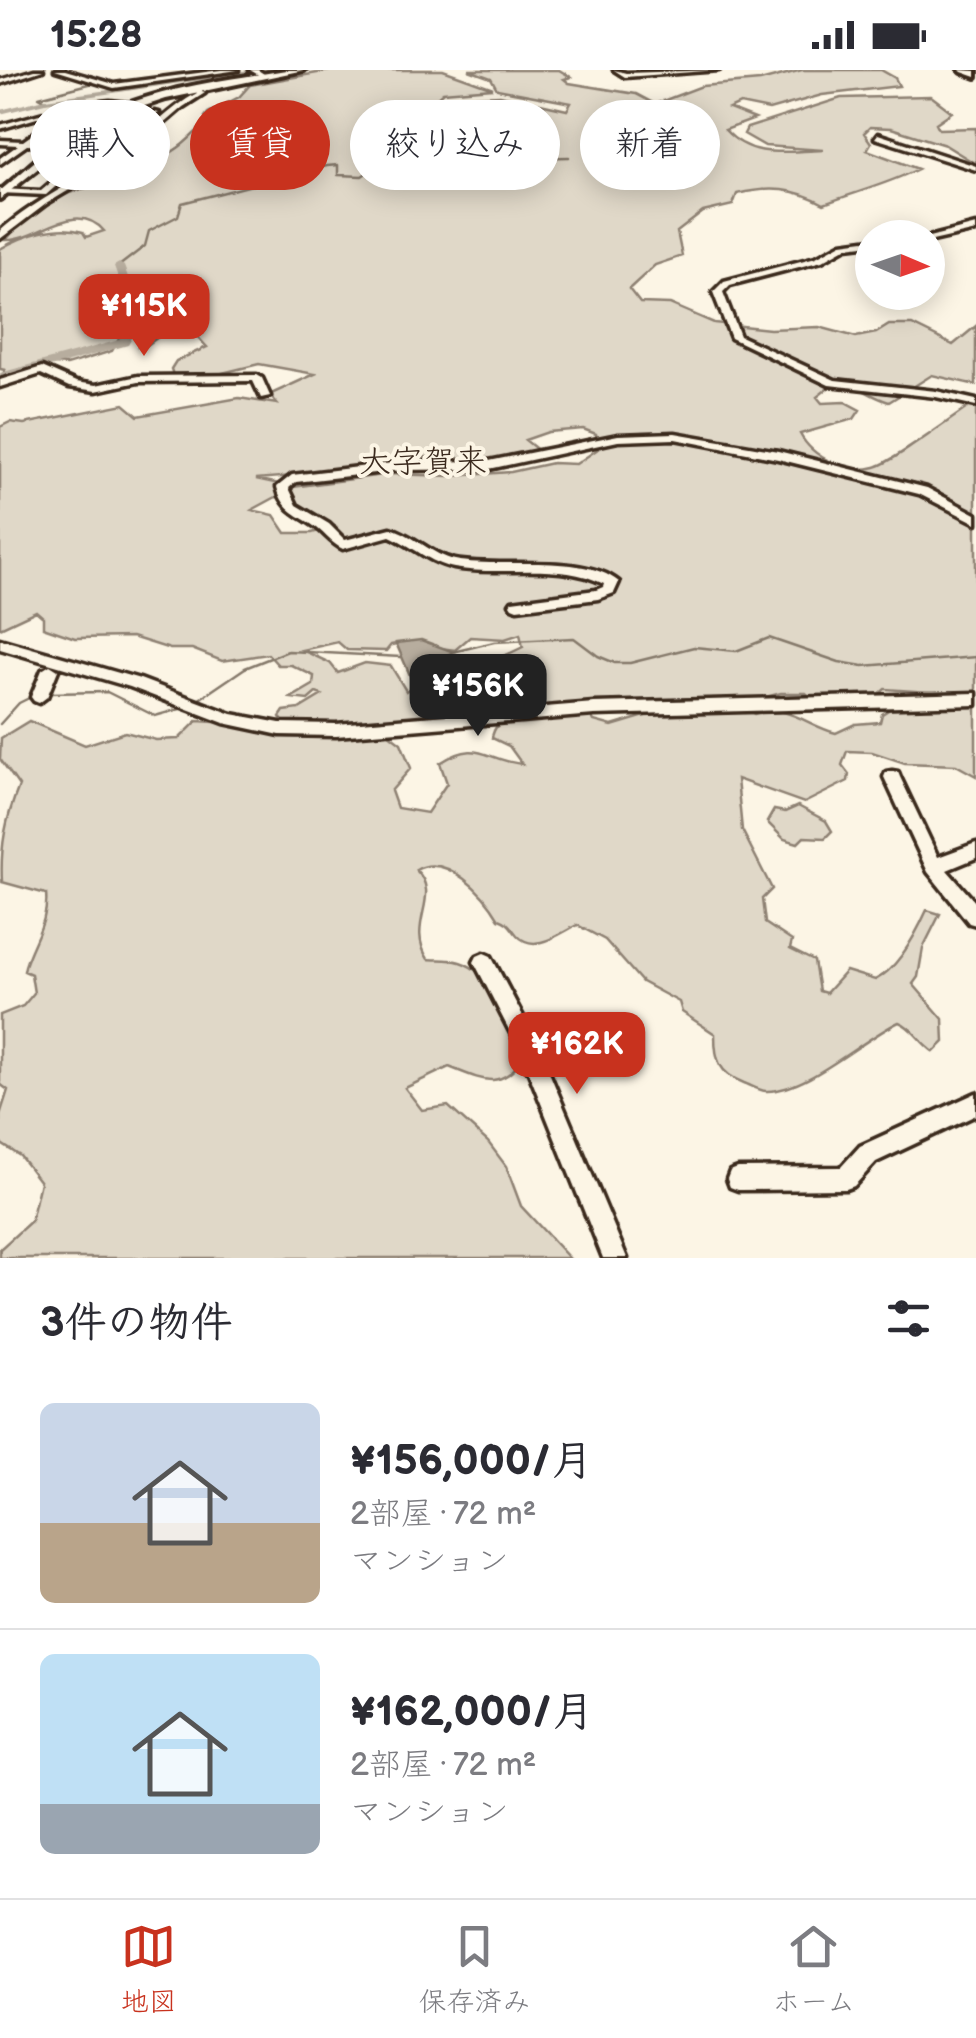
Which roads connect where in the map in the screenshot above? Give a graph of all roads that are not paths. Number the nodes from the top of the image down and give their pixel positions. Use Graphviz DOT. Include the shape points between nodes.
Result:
graph roads {
  1 [pos="40,70"];
  2 [pos="58,70"];
  3 [pos="158,70"];
  4 [pos="235,70"];
  5 [pos="253,70"];
  6 [pos="300,70"];
  7 [pos="617,70"];
  8 [pos="716,70"];
  9 [pos="263,76"];
  10 [pos="0,82"];
  11 [pos="108,83"];
  12 [pos="197,91"];
  13 [pos="162,100"];
  14 [pos="170,114"];
  15 [pos="174,114"];
  16 [pos="170,117"];
  17 [pos="30,121"];
  18 [pos="0,130"];
  19 [pos="30,134"];
  20 [pos="878,136"];
  21 [pos="30,139"];
  22 [pos="0,142"];
  23 [pos="24,144"];
  24 [pos="30,144"];
  25 [pos="0,162"];
  26 [pos="976,168"];
  27 [pos="30,171"];
  28 [pos="47,190"];
  29 [pos="64,190"];
  30 [pos="2,193"];
  31 [pos="5,225"];
  32 [pos="976,228"];
  33 [pos="945,235"];
  34 [pos="0,236"];
  35 [pos="855,244"];
  36 [pos="0,384"];
  37 [pos="265,396"];
  38 [pos="976,403"];
  39 [pos="976,518"];
  40 [pos="517,604"];
  41 [pos="0,644"];
  42 [pos="50,670"];
  43 [pos="40,697"];
  44 [pos="976,699"];
  45 [pos="892,777"];
  46 [pos="976,850"];
  47 [pos="934,867"];
  48 [pos="976,917"];
  49 [pos="484,962"];
  50 [pos="976,1104"];
  51 [pos="738,1179"];
  52 [pos="615,1258"];
  1 -- 10 [label="street"];
  2 -- 11 [label="street"];
  3 -- 11 [label="street"];
  4 -- 11 [label="street"];
  5 -- 9 [label="street"];
  6 -- 9 [label="main road"];
  7 -- 8 [label="street"];
  9 -- 12 [label="main road"];
  12 -- 13 [label="main road"];
  12 -- 15 [label="street" via="202,93"];
  14 -- 15 [label="street"];
  15 -- 16 [label="street"];
  17 -- 18 [label="street"];
  18 -- 19 [label="street"];
  20 -- 26 [label="street"];
  21 -- 23 [label="street"];
  22 -- 23 [label="street"];
  23 -- 24 [label="street"];
  23 -- 25 [label="street"];
  27 -- 30 [label="main road"];
  28 -- 30 [label="street"];
  29 -- 31 [label="street"];
  31 -- 34 [label="street"];
  32 -- 33 [label="street"];
  35 -- 38 [label="street" via="720,287 731,331 834,383"];
  36 -- 37 [label="street" via="42,370 96,388 138,379 257,378"];
  39 -- 40 [label="street" via="923,491 674,436 618,438 489,466 379,468 292,479 284,486 293,512 343,545 391,532 444,562 612,582 598,594"];
  41 -- 44 [label="street" via="135,683 230,720 280,729 594,708"];
  42 -- 43 [label="street"];
  45 -- 47 [label="street"];
  46 -- 47 [label="street"];
  47 -- 48 [label="street"];
  49 -- 52 [label="street" via="529,1048"];
  50 -- 51 [label="street" via="868,1154 846,1178"];
}
